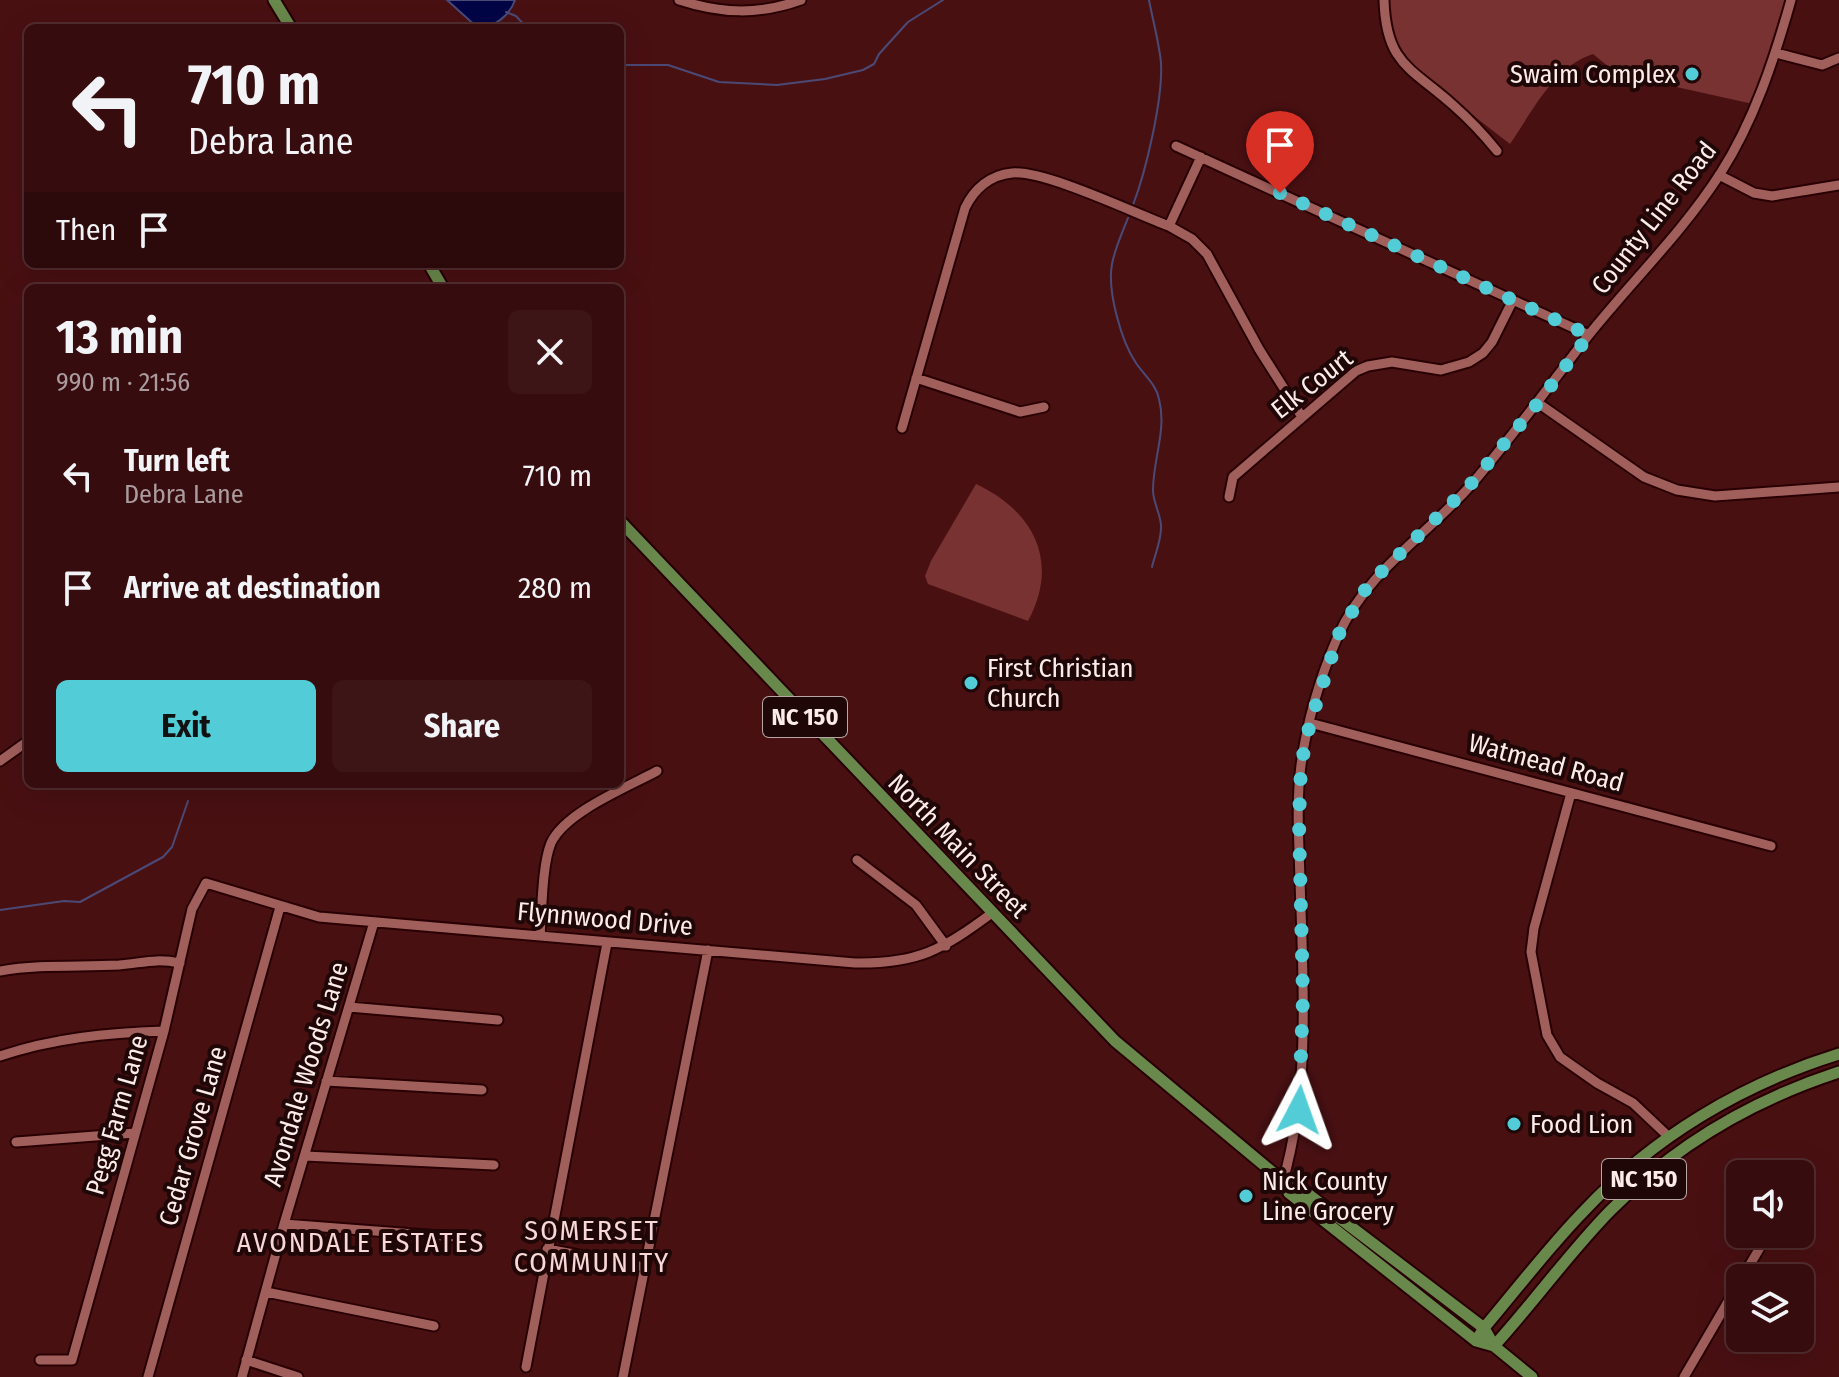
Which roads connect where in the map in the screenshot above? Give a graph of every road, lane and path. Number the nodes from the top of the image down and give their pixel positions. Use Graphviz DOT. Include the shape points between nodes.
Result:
graph roads {
  1 [pos="274,0"];
  2 [pos="679,0"];
  3 [pos="801,0"];
  4 [pos="1384,0"];
  5 [pos="1791,0"];
  6 [pos="289,24"];
  7 [pos="1776,53"];
  8 [pos="1839,58"];
  9 [pos="1176,146"];
  10 [pos="1497,151"];
  11 [pos="1201,157"];
  12 [pos="1719,175"];
  13 [pos="1839,185"];
  14 [pos="1169,226"];
  15 [pos="1513,300"];
  16 [pos="1589,335"];
  17 [pos="916,378"];
  18 [pos="1538,403"];
  19 [pos="1044,407"];
  20 [pos="1302,417"];
  21 [pos="902,428"];
  22 [pos="1839,487"];
  23 [pos="1229,497"];
  24 [pos="624,525"];
  25 [pos="1310,723"];
  26 [pos="24,744"];
  27 [pos="0,761"];
  28 [pos="657,771"];
  29 [pos="1571,793"];
  30 [pos="1771,846"];
  31 [pos="857,860"];
  32 [pos="206,883"];
  33 [pos="280,907"];
  34 [pos="992,913"];
  35 [pos="374,922"];
  36 [pos="540,936"];
  37 [pos="607,943"];
  38 [pos="946,946"];
  39 [pos="708,950"];
  40 [pos="180,963"];
  41 [pos="0,971"];
  42 [pos="349,1007"];
  43 [pos="498,1020"];
  44 [pos="164,1031"];
  45 [pos="1839,1054"];
  46 [pos="0,1056"];
  47 [pos="1839,1072"];
  48 [pos="326,1081"];
  49 [pos="482,1090"];
  50 [pos="135,1133"];
  51 [pos="1669,1137"];
  52 [pos="16,1142"];
  53 [pos="305,1156"];
  54 [pos="494,1165"];
  55 [pos="1283,1181"];
  56 [pos="284,1224"];
  57 [pos="454,1237"];
  58 [pos="547,1249"];
  59 [pos="644,1267"];
  60 [pos="266,1292"];
  61 [pos="1726,1305"];
  62 [pos="434,1326"];
  63 [pos="1484,1328"];
  64 [pos="1476,1341"];
  65 [pos="1494,1346"];
  66 [pos="40,1360"];
  67 [pos="246,1360"];
  68 [pos="526,1367"];
  69 [pos="148,1377"];
  70 [pos="242,1377"];
  71 [pos="298,1377"];
  72 [pos="623,1377"];
  73 [pos="1532,1377"];
  74 [pos="1684,1377"];
  1 -- 6 [label="main road"];
  2 -- 3 [label="street" via="744,12"];
  4 -- 10 [label="street" via="1387,31 1408,69 1452,103"];
  5 -- 7 [label="street, County Line Road"];
  7 -- 8 [label="street" via="1822,65"];
  7 -- 12 [label="street, County Line Road"];
  9 -- 11 [label="street"];
  11 -- 14 [label="street"];
  11 -- 15 [label="street"];
  12 -- 13 [label="street" via="1772,196"];
  12 -- 16 [label="street, County Line Road" via="1673,238"];
  14 -- 17 [label="street" via="1035,177 993,177 965,208"];
  14 -- 20 [label="street" via="1207,254"];
  15 -- 16 [label="street"];
  15 -- 20 [label="street, Elk Court" via="1492,342 1469,362 1441,370 1392,362 1368,366"];
  16 -- 18 [label="street, County Line Road"];
  17 -- 19 [label="street" via="1020,412"];
  17 -- 21 [label="street"];
  18 -- 22 [label="street" via="1644,477 1669,488 1715,496"];
  18 -- 25 [label="street, County Line Road" via="1470,485 1368,585 1339,634"];
  20 -- 23 [label="street, Elk Court" via="1233,477"];
  24 -- 34 [label="main road, North Main Street / NC 150"];
  25 -- 29 [label="street, Watmead Road"];
  25 -- 55 [label="street, County Line Road" via="1299,793 1301,1092"];
  26 -- 27 [label="street"];
  28 -- 36 [label="street" via="589,807 558,833 548,853"];
  29 -- 30 [label="street, Watmead Road"];
  29 -- 51 [label="street" via="1531,952 1544,1024 1560,1057 1633,1103"];
  31 -- 38 [label="street" via="916,905"];
  32 -- 33 [label="street, Flynnwood Drive"];
  32 -- 40 [label="street, Pegg Farm Lane" via="192,909"];
  33 -- 35 [label="street, Flynnwood Drive"];
  33 -- 69 [label="street, Cedar Grove Lane"];
  34 -- 38 [label="street, Flynnwood Drive"];
  34 -- 55 [label="main road, North Main Street / NC 150" via="1122,1048"];
  35 -- 36 [label="street, Flynnwood Drive"];
  35 -- 42 [label="street, Avondale Woods Lane"];
  36 -- 37 [label="street, Flynnwood Drive"];
  37 -- 39 [label="street, Flynnwood Drive"];
  37 -- 58 [label="street"];
  38 -- 39 [label="street, Flynnwood Drive" via="909,960 877,963"];
  39 -- 59 [label="street"];
  40 -- 41 [label="street" via="155,959"];
  40 -- 44 [label="street, Pegg Farm Lane"];
  42 -- 43 [label="street"];
  42 -- 48 [label="street, Avondale Woods Lane"];
  44 -- 46 [label="street" via="40,1042"];
  44 -- 50 [label="street, Pegg Farm Lane"];
  45 -- 51 [label="main road, NC 150" via="1749,1089"];
  47 -- 65 [label="main road, NC 150" via="1740,1113 1663,1163 1609,1213"];
  48 -- 49 [label="street"];
  48 -- 53 [label="street, Avondale Woods Lane"];
  50 -- 52 [label="street"];
  50 -- 66 [label="street, Pegg Farm Lane" via="72,1360"];
  51 -- 63 [label="main road, NC 150" via="1582,1213"];
  53 -- 54 [label="street"];
  53 -- 56 [label="street, Avondale Woods Lane"];
  55 -- 63 [label="main road, North Main Street / NC 150" via="1296,1185"];
  55 -- 64 [label="main road, North Main Street / NC 150" via="1289,1193"];
  56 -- 57 [label="street"];
  56 -- 60 [label="street, Avondale Woods Lane"];
  58 -- 59 [label="street"];
  58 -- 68 [label="street"];
  59 -- 72 [label="street"];
  60 -- 62 [label="street"];
  60 -- 67 [label="street, Avondale Woods Lane"];
  61 -- 74 [label="street"];
  63 -- 64 [label="main road"];
  63 -- 65 [label="main road, North Main Street"];
  64 -- 65 [label="main road, North Main Street / NC 150"];
  65 -- 73 [label="main road, North Main Street"];
  67 -- 70 [label="street, Avondale Woods Lane"];
  67 -- 71 [label="street"];
}
